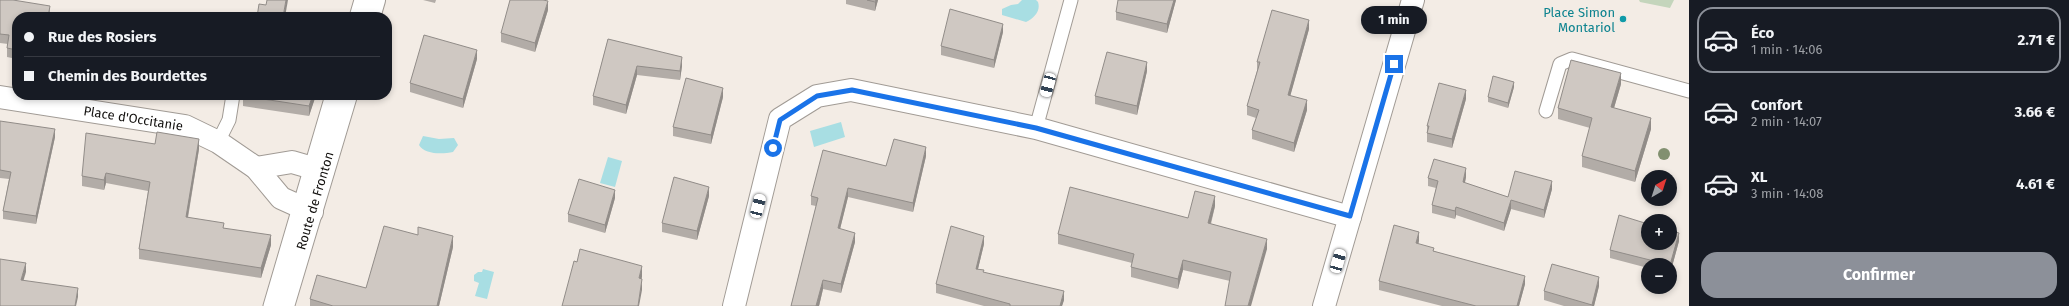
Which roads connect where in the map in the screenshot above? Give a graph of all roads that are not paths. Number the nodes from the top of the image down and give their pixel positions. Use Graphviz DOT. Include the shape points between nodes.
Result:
graph roads {
  1 [pos="361,0"];
  2 [pos="374,0"];
  3 [pos="1071,0"];
  4 [pos="1413,0"];
  5 [pos="357,12"];
  6 [pos="370,12"];
  7 [pos="1689,91"];
  8 [pos="0,97"];
  9 [pos="12,99"];
  10 [pos="19,100"];
  11 [pos="232,100"];
  12 [pos="331,100"];
  13 [pos="344,100"];
  14 [pos="1546,111"];
  15 [pos="1036,128"];
  16 [pos="218,142"];
  17 [pos="256,168"];
  18 [pos="316,169"];
  19 [pos="305,209"];
  20 [pos="1350,216"];
  21 [pos="270,306"];
  22 [pos="284,306"];
  23 [pos="734,306"];
  24 [pos="1324,306"];
  1 -- 5 [label="lane"];
  2 -- 6 [label="street"];
  3 -- 15 [label="lane"];
  4 -- 20 [label="street"];
  7 -- 14 [label="lane" via="1572,59 1560,64"];
  8 -- 9 [label="street, Place d'Occitanie"];
  10 -- 16 [label="street, Place d'Occitanie" via="185,126"];
  11 -- 16 [label="lane" via="228,120"];
  12 -- 18 [label="lane"];
  13 -- 18 [label="street, Route de Fronton"];
  15 -- 20 [label="street"];
  15 -- 23 [label="street" via="852,90 817,96 780,120"];
  16 -- 17 [label="street, Place d'Occitanie"];
  17 -- 18 [label="street" via="292,162"];
  17 -- 19 [label="street, Place d'Occitanie" via="281,198"];
  18 -- 19 [label="street, Route de Fronton"];
  19 -- 21 [label="lane"];
  19 -- 22 [label="street, Route de Fronton"];
  20 -- 24 [label="street"];
}
